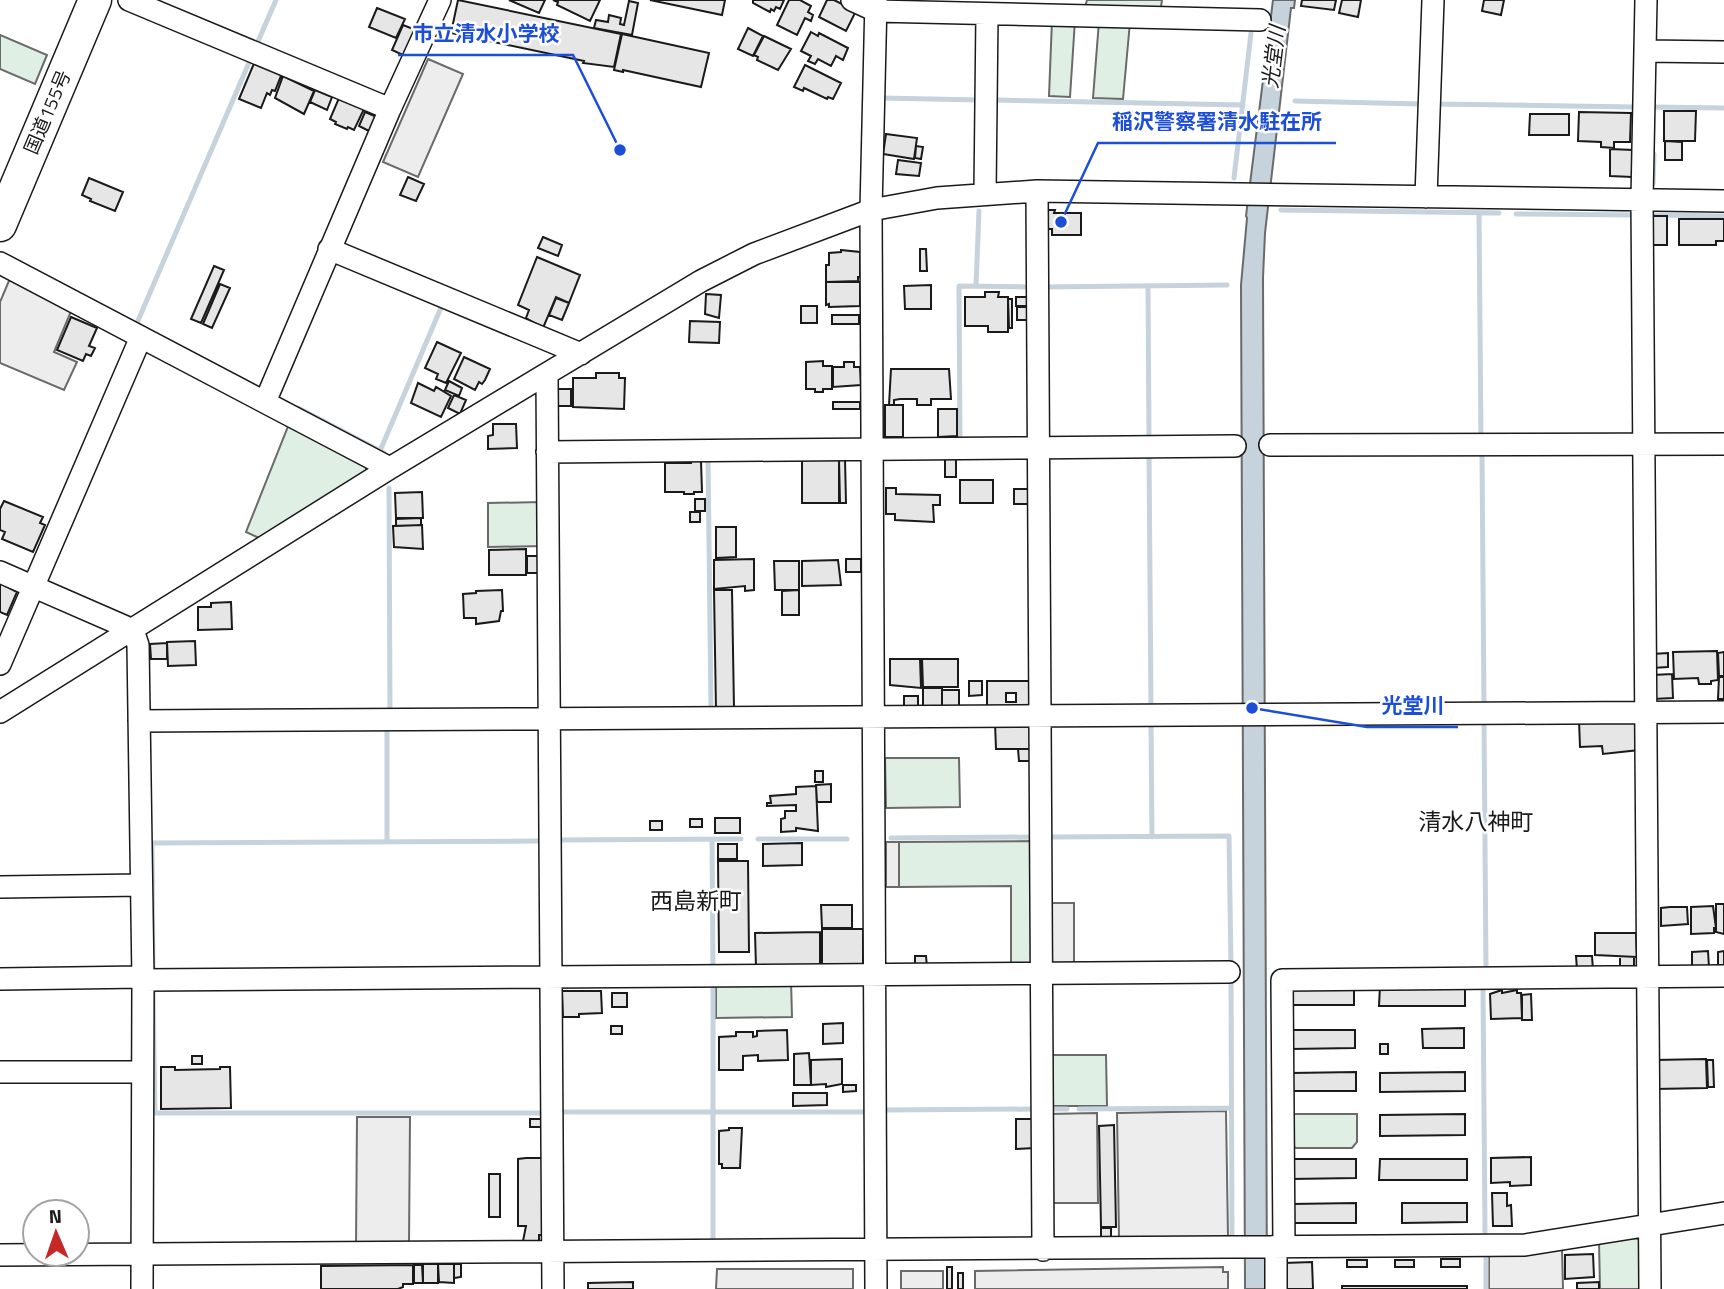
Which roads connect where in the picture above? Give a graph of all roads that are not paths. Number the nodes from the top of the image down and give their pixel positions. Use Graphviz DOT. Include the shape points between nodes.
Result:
graph roads {
  1 [pos="95,0"];
  2 [pos="129,0"];
  3 [pos="440,0"];
  4 [pos="852,0"];
  5 [pos="1433,0"];
  6 [pos="1646,0"];
  7 [pos="876,6"];
  8 [pos="990,9"];
  9 [pos="1260,20"];
  10 [pos="1644,51"];
  11 [pos="1724,52"];
  12 [pos="390,109"];
  13 [pos="1037,191"];
  14 [pos="985,193"];
  15 [pos="1426,197"];
  16 [pos="1642,199"];
  17 [pos="1724,201"];
  18 [pos="871,210"];
  19 [pos="0,225"];
  20 [pos="329,249"];
  21 [pos="0,262"];
  22 [pos="141,337"];
  23 [pos="581,354"];
  24 [pos="547,374"];
  25 [pos="265,402"];
  26 [pos="1644,444"];
  27 [pos="1724,444"];
  28 [pos="1270,445"];
  29 [pos="1235,446"];
  30 [pos="1038,447"];
  31 [pos="872,448"];
  32 [pos="547,452"];
  33 [pos="390,468"];
  34 [pos="0,572"];
  35 [pos="33,587"];
  36 [pos="133,631"];
  37 [pos="0,664"];
  38 [pos="0,712"];
  39 [pos="1724,712"];
  40 [pos="1646,713"];
  41 [pos="1040,715"];
  42 [pos="874,716"];
  43 [pos="549,718"];
  44 [pos="139,721"];
  45 [pos="141,886"];
  46 [pos="0,887"];
  47 [pos="1041,972"];
  48 [pos="1229,972"];
  49 [pos="875,974"];
  50 [pos="551,976"];
  51 [pos="1647,976"];
  52 [pos="1724,976"];
  53 [pos="142,978"];
  54 [pos="0,979"];
  55 [pos="0,1072"];
  56 [pos="142,1072"];
  57 [pos="1724,1213"];
  58 [pos="1650,1226"];
  59 [pos="1280,1247"];
  60 [pos="1043,1250"];
  61 [pos="876,1251"];
  62 [pos="553,1252"];
  63 [pos="0,1255"];
  64 [pos="142,1255"];
  65 [pos="142,1289"];
  66 [pos="553,1289"];
  67 [pos="876,1289"];
  68 [pos="1276,1289"];
  69 [pos="1650,1289"];
  1 -- 19 [label="highway, 国道155号"];
  2 -- 12 [label="street"];
  3 -- 12 [label="street"];
  4 -- 7 [label="street"];
  5 -- 15 [label="street"];
  6 -- 10 [label="street"];
  7 -- 8 [label="street"];
  7 -- 18 [label="street"];
  8 -- 9 [label="street"];
  8 -- 14 [label="street"];
  10 -- 11 [label="street"];
  10 -- 16 [label="street"];
  12 -- 20 [label="street"];
  13 -- 14 [label="street"];
  13 -- 15 [label="street"];
  13 -- 30 [label="street"];
  14 -- 18 [label="street"];
  15 -- 16 [label="street"];
  16 -- 17 [label="street"];
  16 -- 26 [label="street"];
  18 -- 23 [label="street" via="754,254"];
  18 -- 31 [label="street"];
  20 -- 23 [label="street"];
  20 -- 25 [label="street"];
  21 -- 22 [label="street"];
  22 -- 25 [label="street"];
  22 -- 35 [label="street"];
  23 -- 24 [label="street"];
  24 -- 32 [label="street"];
  24 -- 33 [label="street"];
  25 -- 33 [label="street"];
  26 -- 27 [label="street"];
  26 -- 28 [label="street"];
  26 -- 40 [label="street"];
  29 -- 30 [label="street"];
  30 -- 31 [label="street"];
  30 -- 41 [label="street"];
  31 -- 32 [label="street"];
  31 -- 42 [label="street"];
  32 -- 43 [label="street"];
  33 -- 36 [label="street"];
  34 -- 35 [label="street"];
  35 -- 36 [label="street"];
  35 -- 37 [label="street"];
  36 -- 38 [label="street"];
  36 -- 44 [label="street" via="138,645"];
  39 -- 40 [label="street"];
  40 -- 41 [label="street"];
  40 -- 51 [label="street"];
  41 -- 42 [label="street"];
  41 -- 47 [label="street"];
  42 -- 43 [label="street"];
  42 -- 49 [label="street"];
  43 -- 44 [label="street"];
  43 -- 50 [label="street"];
  44 -- 45 [label="street"];
  45 -- 46 [label="street"];
  45 -- 53 [label="street"];
  47 -- 48 [label="street"];
  47 -- 49 [label="street"];
  47 -- 60 [label="street"];
  49 -- 50 [label="street"];
  49 -- 61 [label="street"];
  50 -- 53 [label="street"];
  50 -- 62 [label="street"];
  51 -- 52 [label="street"];
  51 -- 58 [label="street"];
  51 -- 59 [label="street" via="1283,980"];
  53 -- 54 [label="street"];
  53 -- 56 [label="street"];
  55 -- 56 [label="street"];
  56 -- 64 [label="street"];
  57 -- 58 [label="street"];
  58 -- 59 [label="street" via="1525,1245"];
  58 -- 69 [label="street"];
  59 -- 60 [label="street"];
  59 -- 68 [label="street"];
  60 -- 61 [label="street"];
  61 -- 62 [label="street"];
  61 -- 67 [label="street"];
  62 -- 64 [label="street"];
  62 -- 66 [label="street"];
  63 -- 64 [label="street"];
  64 -- 65 [label="street"];
}
